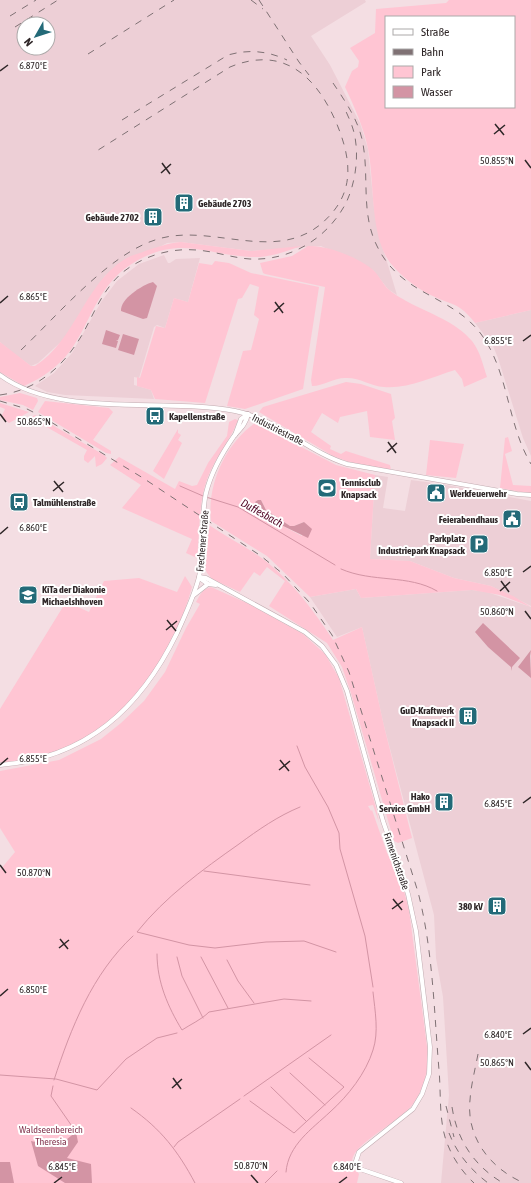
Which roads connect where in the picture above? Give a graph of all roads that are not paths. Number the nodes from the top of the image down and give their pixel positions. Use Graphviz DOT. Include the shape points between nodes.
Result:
graph roads {
  1 [pos="0,375"];
  2 [pos="248,414"];
  3 [pos="531,495"];
  4 [pos="199,577"];
  5 [pos="208,584"];
  6 [pos="222,587"];
  7 [pos="193,595"];
  8 [pos="0,766"];
  9 [pos="401,1183"];
  1 -- 2 [label="main road, Industriestraße" via="21,388 59,398 213,408"];
  2 -- 3 [label="main road, Industriestraße" via="348,464"];
  2 -- 4 [label="main road, Frechener Straße" via="241,419 235,435 212,473 205,501"];
  4 -- 5 [label="main road, Firmenichstraße"];
  4 -- 6 [label="main road, Firmenichstraße"];
  4 -- 7 [label="main road, Frechener Straße"];
  5 -- 6 [label="main road, Firmenichstraße"];
  5 -- 7 [label="main road"];
  6 -- 9 [label="main road, Firmenichstraße" via="305,632 322,646 336,665 347,691 383,821 411,906 430,1047 430,1074 422,1094 410,1112 359,1152 356,1161 357,1167 362,1170"];
  7 -- 8 [label="main road, Frechener Straße" via="179,630 156,673 139,696 116,718 86,739 56,753"];
}
